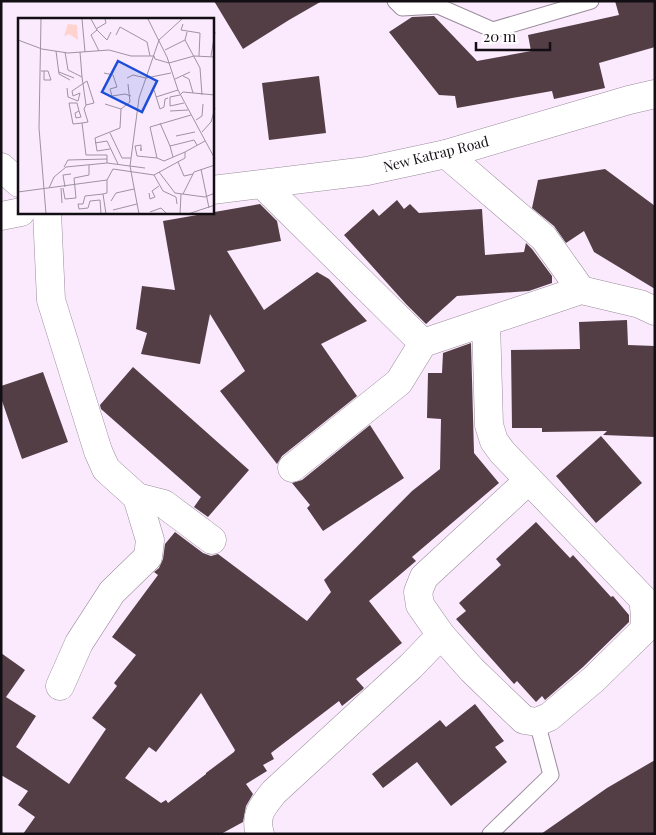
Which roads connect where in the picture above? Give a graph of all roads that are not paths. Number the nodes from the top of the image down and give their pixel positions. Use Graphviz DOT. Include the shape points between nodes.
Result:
graph roads {
  1 [pos="395,1"];
  2 [pos="591,1"];
  3 [pos="655,94"];
  4 [pos="446,154"];
  5 [pos="1,167"];
  6 [pos="18,182"];
  7 [pos="263,185"];
  8 [pos="214,190"];
  9 [pos="18,213"];
  10 [pos="47,214"];
  11 [pos="1,216"];
  12 [pos="581,290"];
  13 [pos="655,311"];
  14 [pos="486,322"];
  15 [pos="423,343"];
  16 [pos="292,468"];
  17 [pos="529,480"];
  18 [pos="137,497"];
  19 [pos="212,540"];
  20 [pos="441,635"];
  21 [pos="60,686"];
  22 [pos="537,722"];
  23 [pos="260,834"];
  24 [pos="490,834"];
  1 -- 2 [label="lane" via="402,8 438,6 493,30"];
  3 -- 4 [label="street, New Katrap Road"];
  4 -- 7 [label="street, New Katrap Road" via="366,171"];
  4 -- 12 [label="street" via="544,238"];
  5 -- 6 [label="street"];
  7 -- 8 [label="street, New Katrap Road"];
  7 -- 15 [label="street"];
  9 -- 11 [label="street"];
  10 -- 18 [label="street" via="51,300 98,451 106,469"];
  12 -- 13 [label="street" via="640,304"];
  12 -- 14 [label="street"];
  14 -- 15 [label="street"];
  14 -- 17 [label="street" via="489,425 494,442"];
  15 -- 16 [label="street" via="398,382"];
  17 -- 20 [label="street" via="424,577 418,592 420,605"];
  17 -- 22 [label="street" via="643,599 646,616 645,629 594,679 549,717"];
  18 -- 19 [label="street" via="164,504"];
  18 -- 21 [label="street" via="150,540 148,557 112,592 79,643"];
  20 -- 22 [label="street" via="524,720"];
  20 -- 23 [label="street" via="274,792 260,810"];
  22 -- 24 [label="lane" via="551,775"];
}
